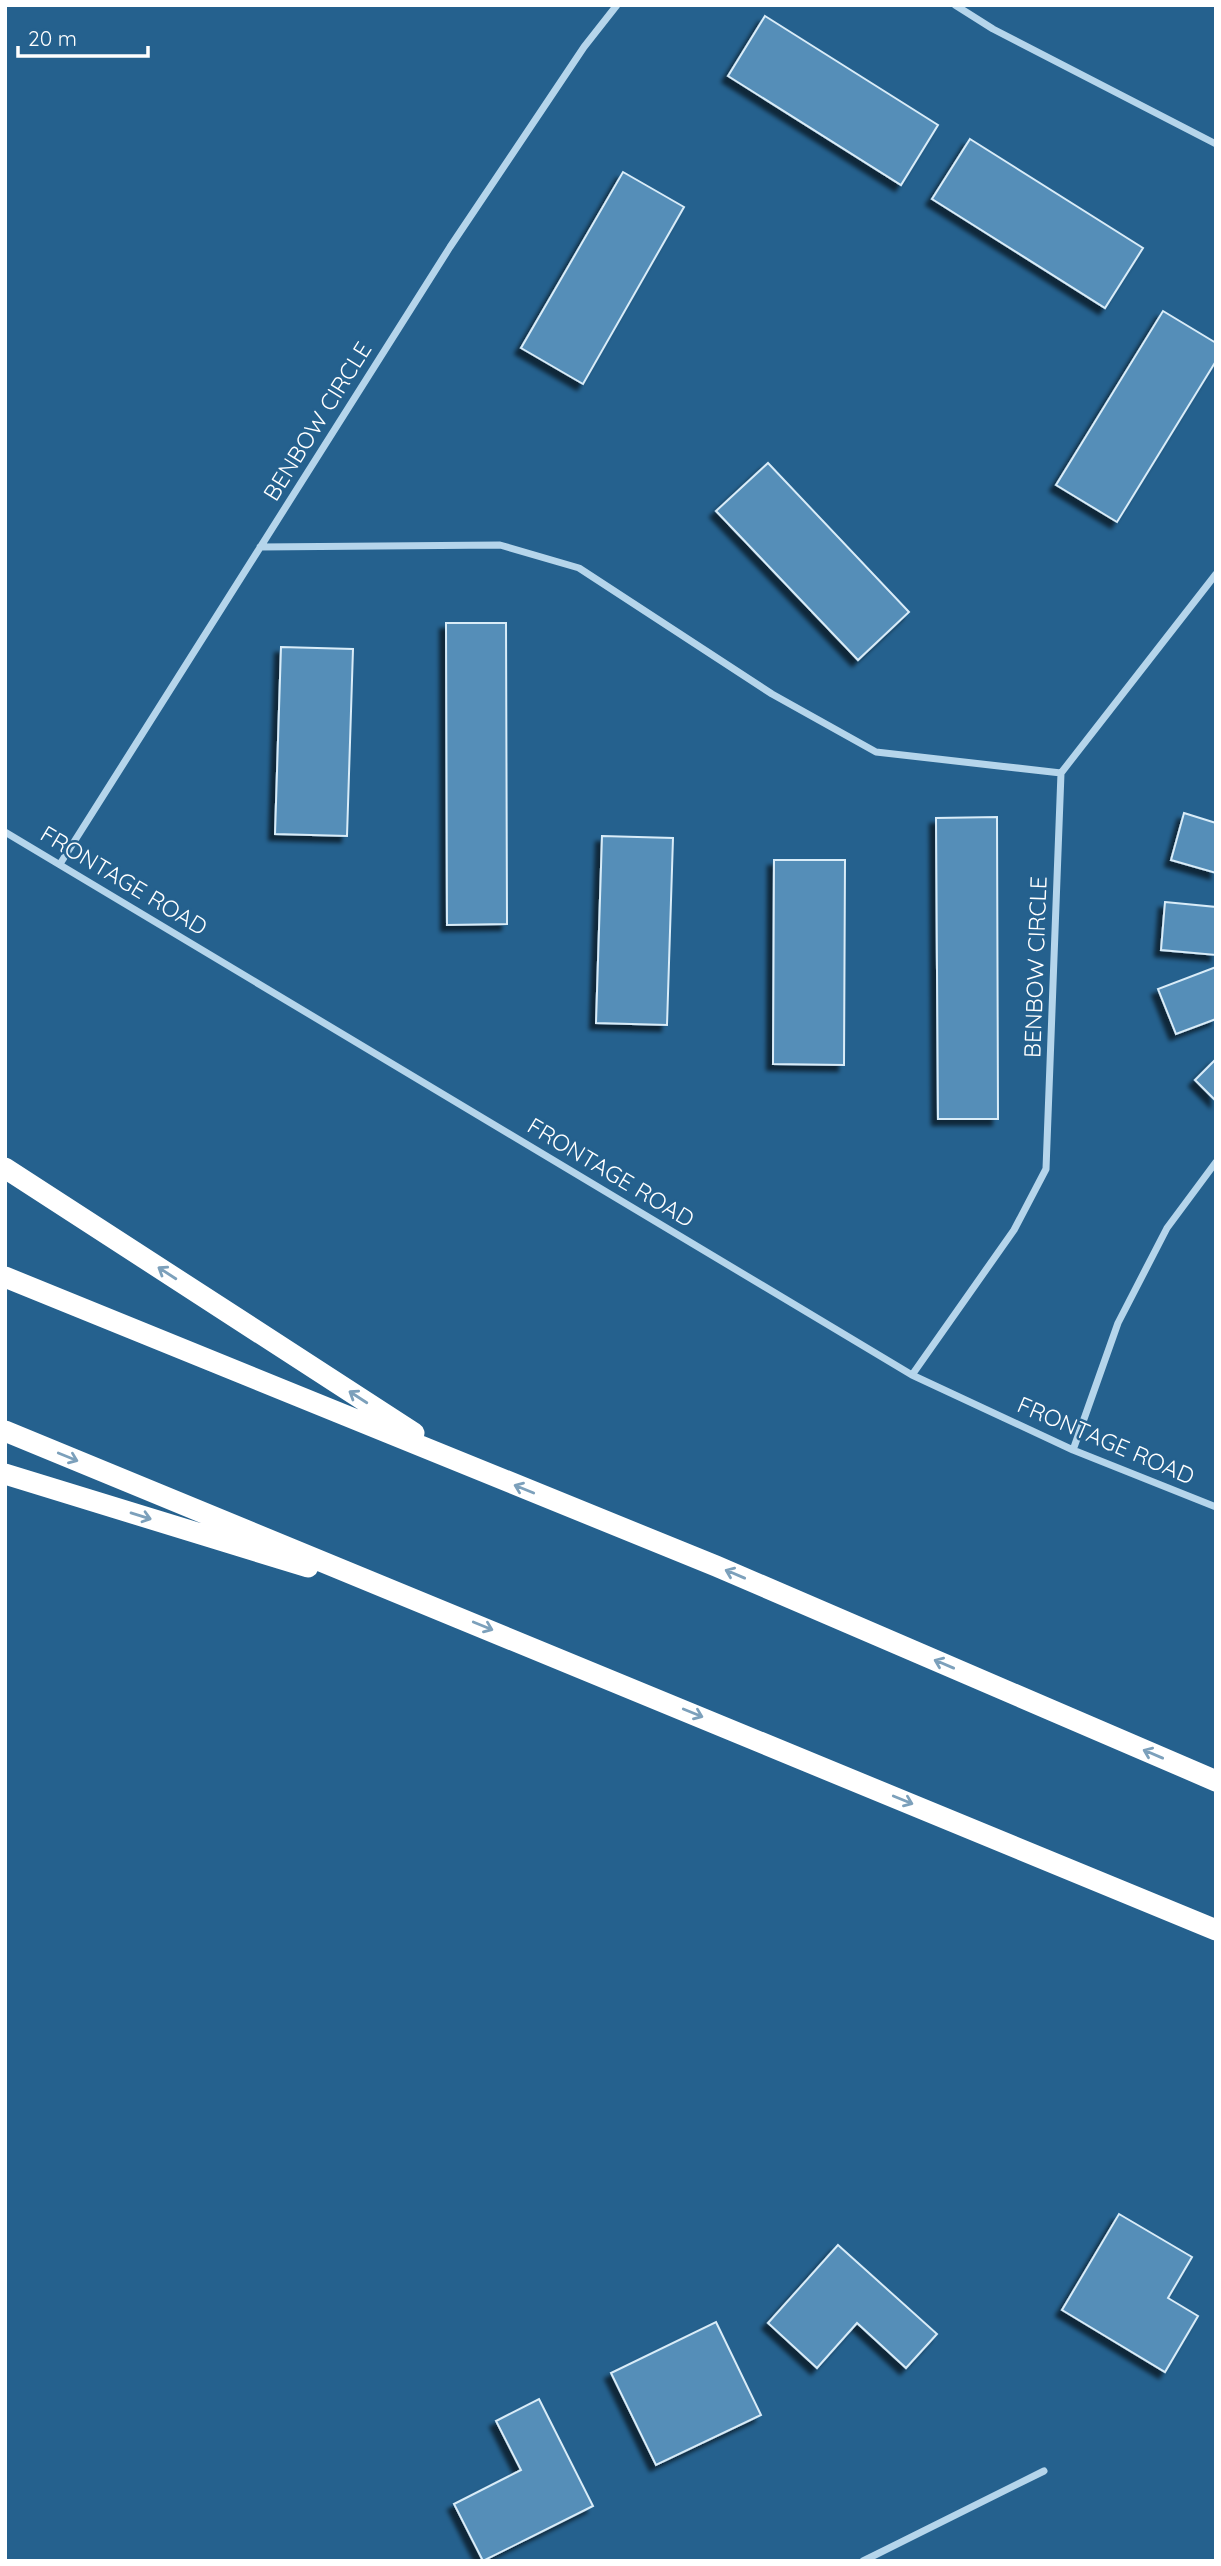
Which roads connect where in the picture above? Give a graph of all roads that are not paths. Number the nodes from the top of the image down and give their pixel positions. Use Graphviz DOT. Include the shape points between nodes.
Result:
graph roads {
  1 [pos="617,5"];
  2 [pos="955,5"];
  3 [pos="1216,144"];
  4 [pos="260,547"];
  5 [pos="1216,574"];
  6 [pos="1061,773"];
  7 [pos="5,831"];
  8 [pos="60,864"];
  9 [pos="1216,1162"];
  10 [pos="5,1168"];
  11 [pos="5,1278"];
  12 [pos="912,1376"];
  13 [pos="5,1431"];
  14 [pos="1073,1450"];
  15 [pos="456,1461"];
  16 [pos="5,1474"];
  17 [pos="1216,1507"];
  18 [pos="439,1608"];
  19 [pos="1216,1781"];
  20 [pos="1216,1930"];
  21 [pos="1044,2471"];
  22 [pos="863,2561"];
  1 -- 4 [label="street, BENBOW CIRCLE" via="450,247"];
  2 -- 3 [label="street"];
  4 -- 6 [label="street" via="500,545 579,568 772,694 876,752"];
  4 -- 8 [label="street, BENBOW CIRCLE"];
  5 -- 6 [label="street"];
  6 -- 12 [label="street, BENBOW CIRCLE" via="1046,1169 1014,1230"];
  7 -- 8 [label="street, FRONTAGE ROAD"];
  8 -- 12 [label="street, FRONTAGE ROAD"];
  9 -- 14 [label="street" via="1167,1228 1118,1323"];
  15 -- 10 [label="highway, one-way"];
  11 -- 15 [label="highway"];
  12 -- 14 [label="street, FRONTAGE ROAD"];
  13 -- 18 [label="highway, one-way"];
  14 -- 17 [label="street, FRONTAGE ROAD"];
  19 -- 15 [label="highway, one-way" via="716,1566"];
  16 -- 18 [label="highway, one-way"];
  18 -- 20 [label="highway, one-way"];
  21 -- 22 [label="street"];
}
